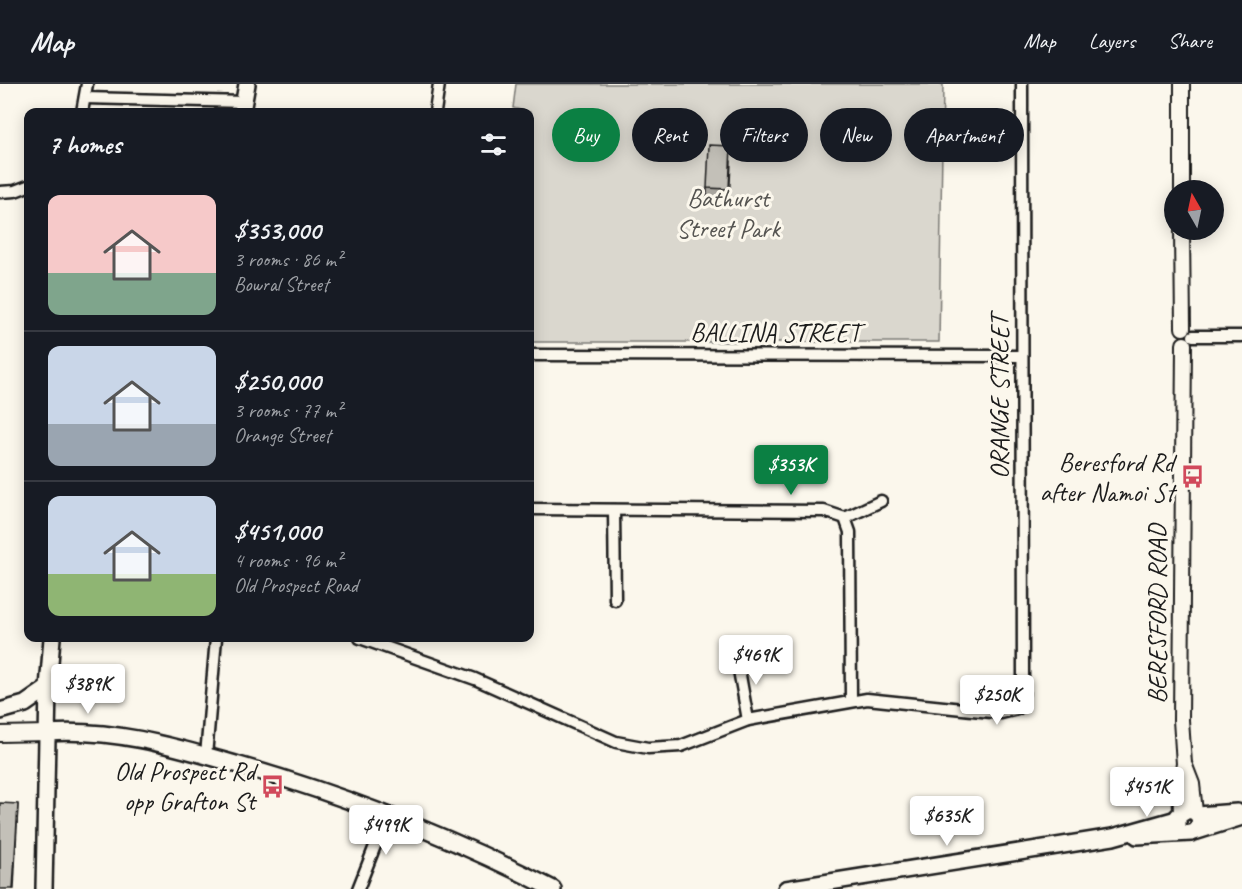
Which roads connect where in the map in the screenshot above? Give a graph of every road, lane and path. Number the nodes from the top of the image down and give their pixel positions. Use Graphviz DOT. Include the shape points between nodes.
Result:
graph roads {
  1 [pos="87,84"];
  2 [pos="247,84"];
  3 [pos="439,84"];
  4 [pos="1022,84"];
  5 [pos="1182,84"];
  6 [pos="85,98"];
  7 [pos="243,107"];
  8 [pos="83,108"];
  9 [pos="436,108"];
  10 [pos="1182,180"];
  11 [pos="24,188"];
  12 [pos="0,192"];
  13 [pos="1182,240"];
  14 [pos="1187,336"];
  15 [pos="1242,336"];
  16 [pos="534,355"];
  17 [pos="1021,356"];
  18 [pos="881,501"];
  19 [pos="534,509"];
  20 [pos="614,510"];
  21 [pos="845,518"];
  22 [pos="615,600"];
  23 [pos="52,642"];
  24 [pos="216,642"];
  25 [pos="371,642"];
  26 [pos="737,659"];
  27 [pos="48,688"];
  28 [pos="851,701"];
  29 [pos="0,711"];
  30 [pos="748,720"];
  31 [pos="47,733"];
  32 [pos="0,734"];
  33 [pos="206,756"];
  34 [pos="1242,812"];
  35 [pos="388,813"];
  36 [pos="1242,817"];
  37 [pos="1189,820"];
  38 [pos="44,889"];
  39 [pos="358,889"];
  40 [pos="553,889"];
  41 [pos="786,889"];
  1 -- 6 [label="street"];
  2 -- 7 [label="main road"];
  3 -- 9 [label="street"];
  4 -- 17 [label="street, ORANGE STREET"];
  5 -- 10 [label="street"];
  6 -- 7 [label="street"];
  6 -- 8 [label="street"];
  11 -- 12 [label="street"];
  13 -- 14 [label="street, BERESFORD ROAD"];
  14 -- 15 [label="street"];
  14 -- 37 [label="street, BERESFORD ROAD" via="1181,720 1184,764 1180,784"];
  16 -- 17 [label="street, BALLINA STREET"];
  17 -- 28 [label="street, ORANGE STREET" via="1023,694 1019,711 878,699"];
  18 -- 21 [label="street"];
  19 -- 20 [label="street"];
  20 -- 21 [label="street" via="824,511"];
  20 -- 22 [label="street"];
  21 -- 28 [label="street" via="850,532"];
  23 -- 27 [label="main road"];
  24 -- 33 [label="street"];
  25 -- 30 [label="street, ORANGE STREET" via="475,679 616,742 648,748 681,746"];
  26 -- 30 [label="street"];
  27 -- 29 [label="main road" via="25,704"];
  27 -- 31 [label="main road"];
  28 -- 30 [label="street, ORANGE STREET"];
  31 -- 32 [label="street"];
  31 -- 33 [label="main road" via="113,734"];
  31 -- 38 [label="main road"];
  33 -- 35 [label="main road"];
  34 -- 37 [label="main road"];
  35 -- 39 [label="street"];
  35 -- 40 [label="main road"];
  36 -- 37 [label="main road"];
  37 -- 41 [label="main road" via="1113,837"];
}
